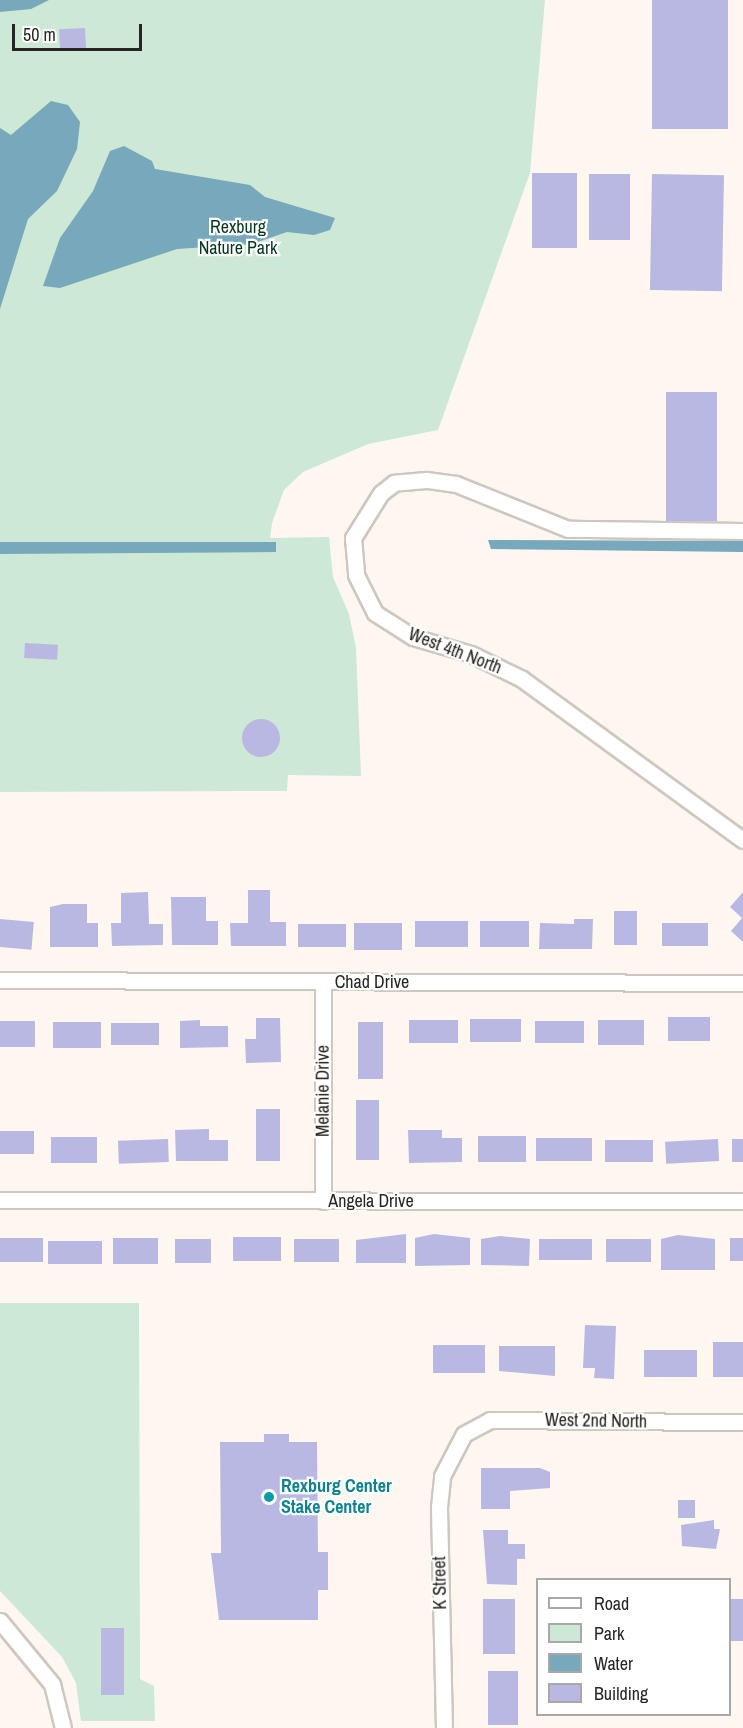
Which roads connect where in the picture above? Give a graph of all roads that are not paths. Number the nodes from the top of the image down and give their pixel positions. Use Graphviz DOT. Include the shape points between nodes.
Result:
graph roads {
  1 [pos="743,531"];
  2 [pos="743,840"];
  3 [pos="0,980"];
  4 [pos="323,981"];
  5 [pos="743,983"];
  6 [pos="0,1200"];
  7 [pos="323,1201"];
  8 [pos="743,1201"];
  9 [pos="743,1422"];
  10 [pos="458,1443"];
  11 [pos="0,1621"];
  12 [pos="63,1728"];
  13 [pos="444,1728"];
  1 -- 2 [label="street, West 4th North" via="568,529 456,484 426,480 394,483 381,493 353,538 356,575 375,614 413,637 478,656 522,679"];
  3 -- 4 [label="street, Chad Drive"];
  4 -- 5 [label="street, Chad Drive"];
  4 -- 7 [label="street, Melanie Drive"];
  6 -- 7 [label="street, Angela Drive"];
  7 -- 8 [label="street, Angela Drive"];
  9 -- 10 [label="street, West 2nd North" via="490,1420 478,1423"];
  10 -- 13 [label="street, K Street" via="442,1476 439,1507"];
  11 -- 12 [label="street" via="52,1684"];
}
